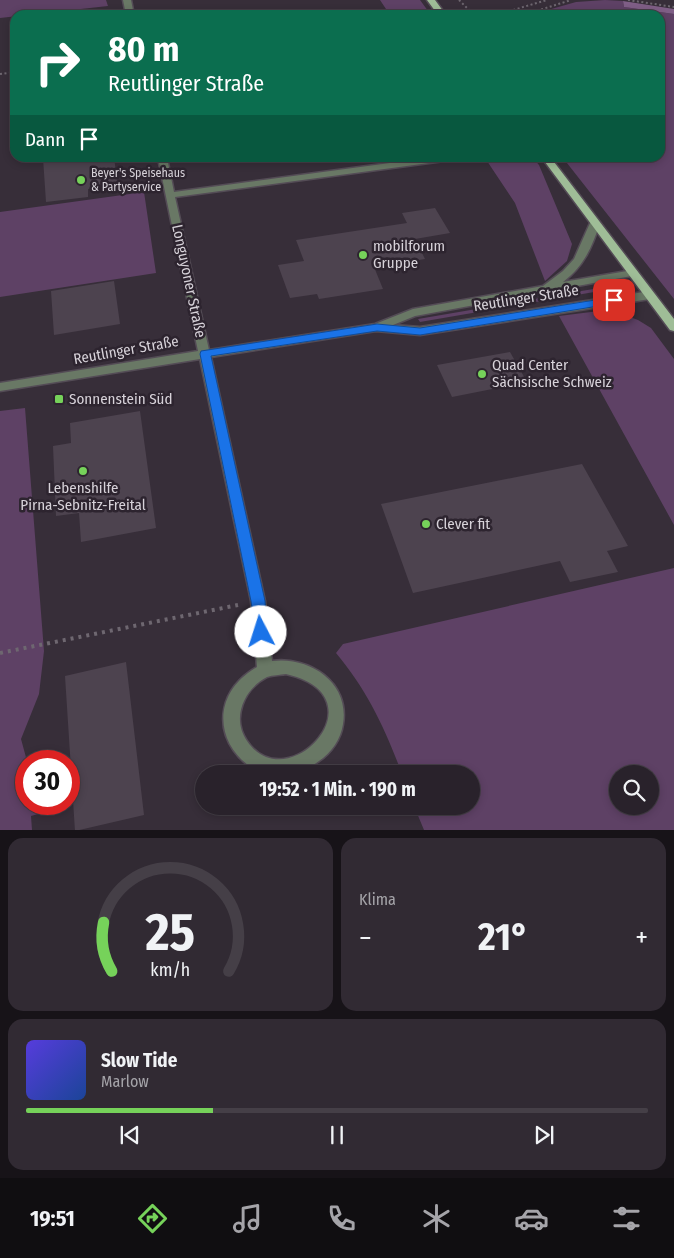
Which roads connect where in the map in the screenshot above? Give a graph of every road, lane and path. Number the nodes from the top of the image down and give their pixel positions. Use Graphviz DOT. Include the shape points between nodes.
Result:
graph roads {
  1 [pos="459,0"];
  2 [pos="547,0"];
  3 [pos="571,0"];
  4 [pos="628,0"];
  5 [pos="674,7"];
  6 [pos="469,10"];
  7 [pos="513,10"];
  8 [pos="540,10"];
  9 [pos="163,162"];
  10 [pos="414,162"];
  11 [pos="550,162"];
  12 [pos="170,195"];
  13 [pos="595,223"];
  14 [pos="633,273"];
  15 [pos="540,292"];
  16 [pos="650,295"];
  17 [pos="377,327"];
  18 [pos="674,327"];
  19 [pos="205,354"];
  20 [pos="0,386"];
  21 [pos="258,601"];
  22 [pos="0,653"];
  23 [pos="265,670"];
  1 -- 6 [label="path"];
  2 -- 7 [label="path"];
  3 -- 8 [label="path"];
  4 -- 5 [label="path"];
  9 -- 12 [label="street, Longuyoner Straße"];
  10 -- 12 [label="street"];
  11 -- 13 [label="main road"];
  12 -- 19 [label="street, Longuyoner Straße"];
  13 -- 14 [label="main road"];
  13 -- 15 [label="street, Reutlinger Straße" via="586,251 578,263 568,275"];
  14 -- 15 [label="street, Reutlinger Straße"];
  14 -- 16 [label="main road"];
  15 -- 17 [label="street, Reutlinger Straße" via="413,313"];
  16 -- 17 [label="street, Reutlinger Straße" via="420,332"];
  16 -- 18 [label="main road"];
  17 -- 19 [label="street, Reutlinger Straße"];
  19 -- 20 [label="street, Reutlinger Straße"];
  19 -- 21 [label="street, Longuyoner Straße"];
  21 -- 22 [label="path"];
  21 -- 23 [label="street, Longuyoner Straße"];
  23 -- 23 [label="street" via="247,682 234,699 230,719 235,740 248,757 268,766 291,767 313,758 328,742 336,722 334,701 324,684 307,671 286,667"];
}
